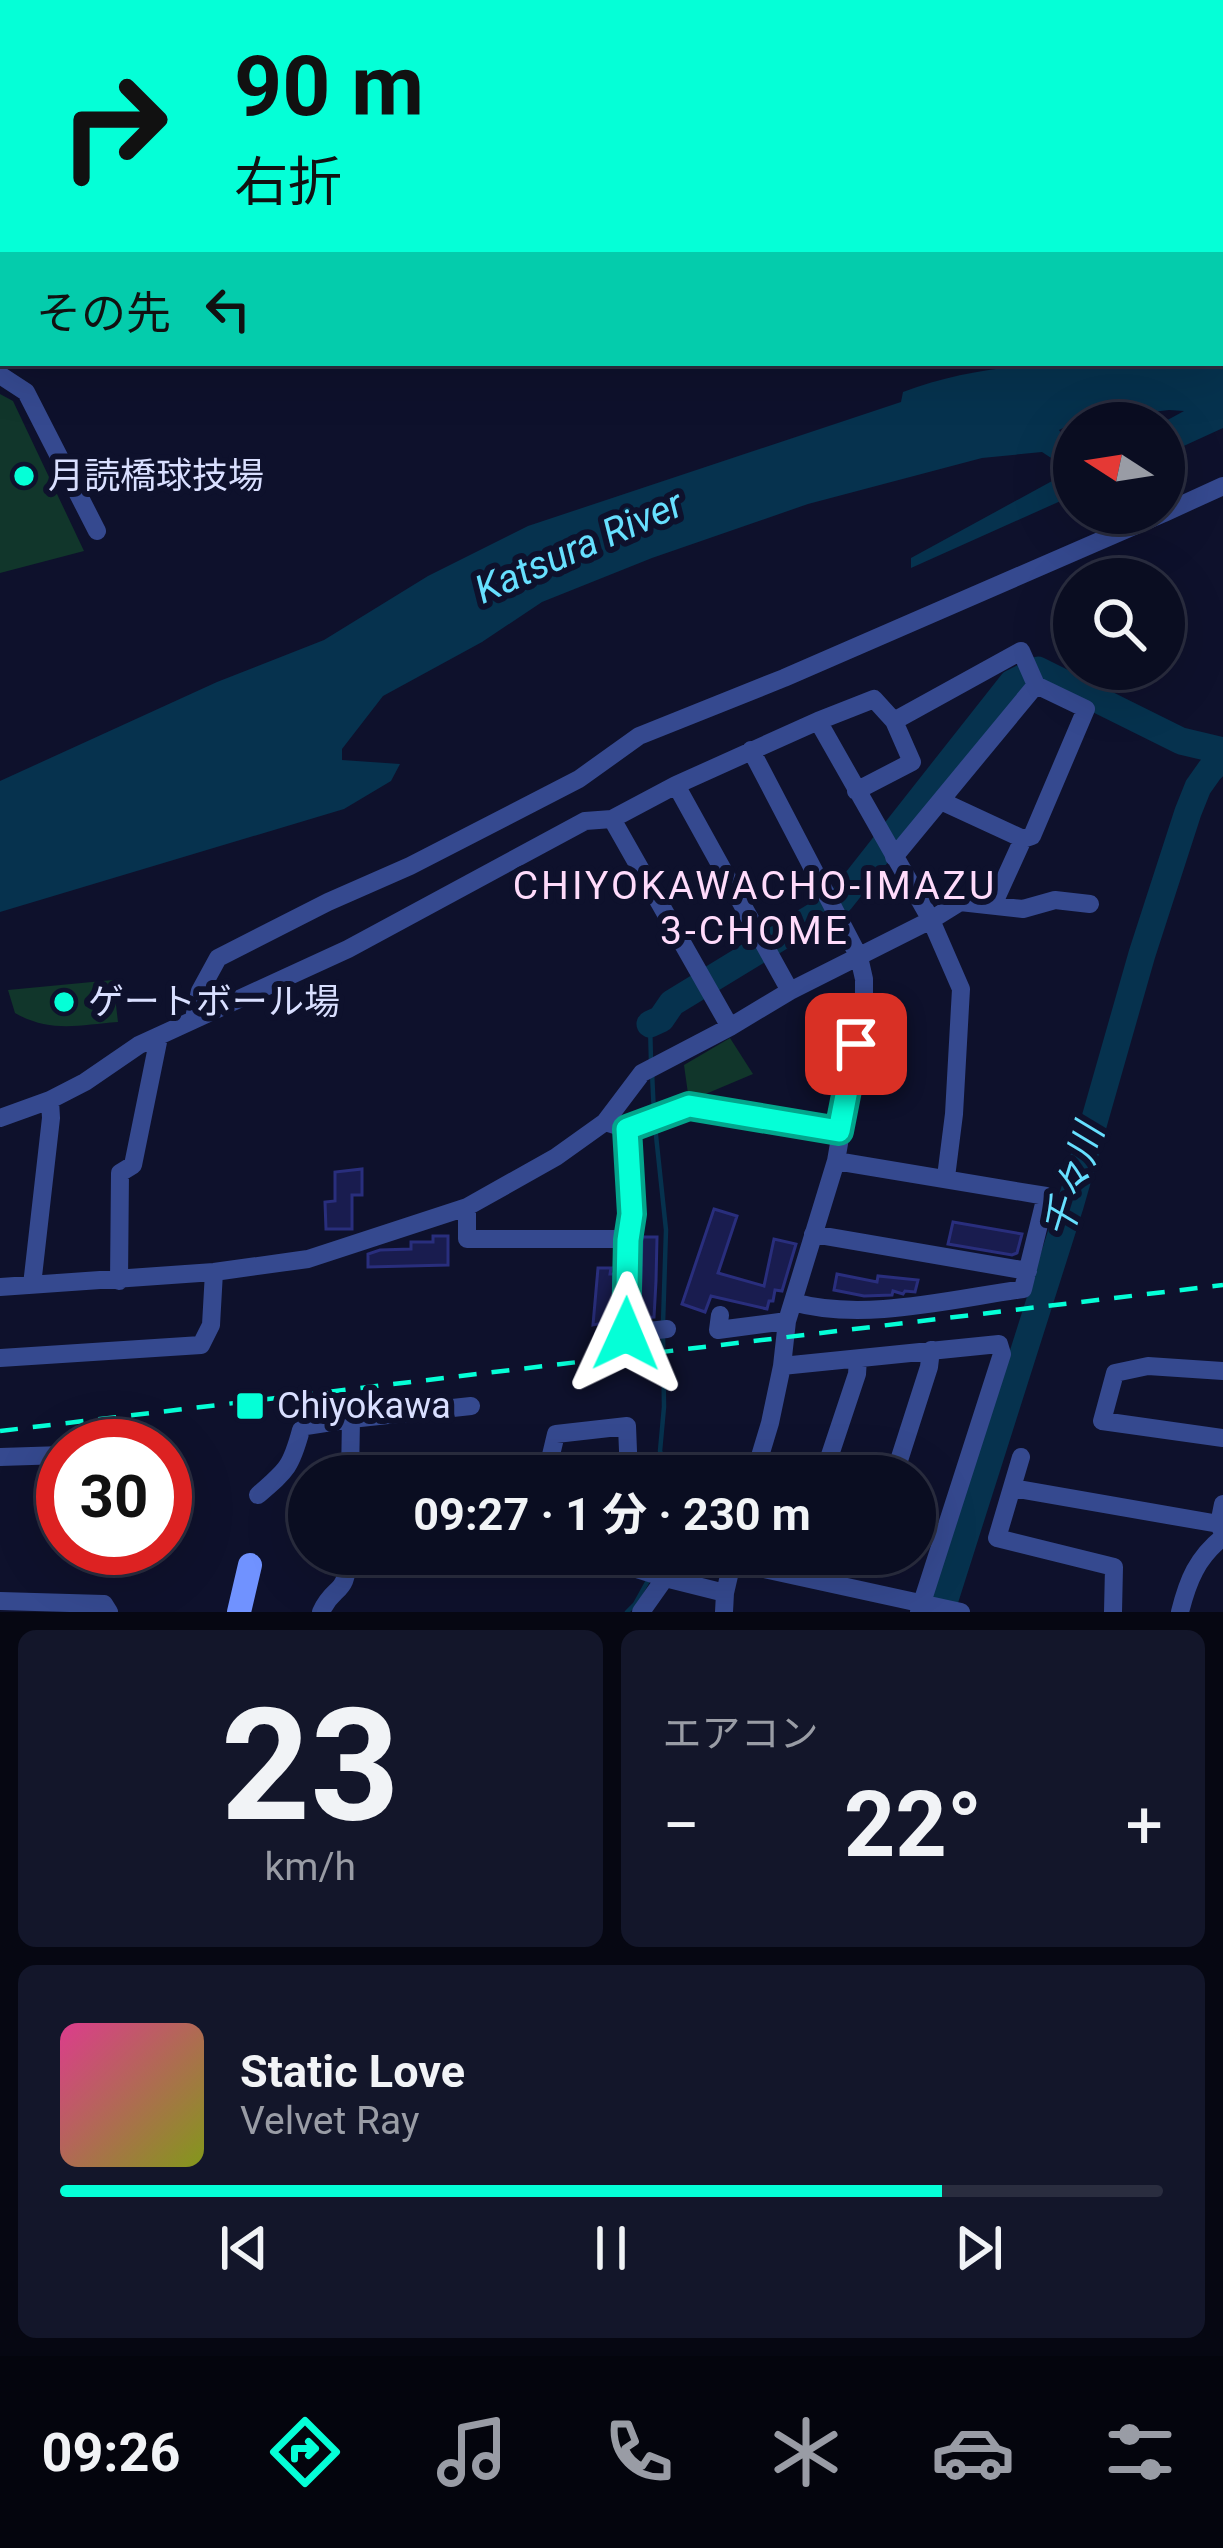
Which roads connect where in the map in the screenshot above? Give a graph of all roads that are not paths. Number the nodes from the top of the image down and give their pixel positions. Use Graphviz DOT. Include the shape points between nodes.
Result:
graph roads {
  1 [pos="0,375"];
  2 [pos="1223,486"];
  3 [pos="1185,503"];
  4 [pos="97,531"];
  5 [pos="1116,534"];
  6 [pos="1036,685"];
  7 [pos="894,721"];
  8 [pos="818,722"];
  9 [pos="752,750"];
  10 [pos="676,785"];
  11 [pos="856,791"];
  12 [pos="941,801"];
  13 [pos="612,819"];
  14 [pos="1023,839"];
  15 [pos="895,857"];
  16 [pos="993,904"];
  17 [pos="1090,904"];
  18 [pos="931,920"];
  19 [pos="859,957"];
  20 [pos="790,991"];
  21 [pos="194,1018"];
  22 [pos="730,1027"];
  23 [pos="159,1037"];
  24 [pos="50,1100"];
  25 [pos="0,1118"];
  26 [pos="605,1122"];
  27 [pos="627,1129"];
  28 [pos="839,1131"];
  29 [pos="836,1161"];
  30 [pos="946,1177"];
  31 [pos="466,1208"];
  32 [pos="813,1234"];
  33 [pos="628,1240"];
  34 [pos="1028,1271"];
  35 [pos="214,1272"];
  36 [pos="119,1281"];
  37 [pos="32,1285"];
  38 [pos="0,1287"];
  39 [pos="790,1311"];
  40 [pos="720,1315"];
  41 [pos="664,1330"];
  42 [pos="626,1334"];
  43 [pos="603,1336"];
  44 [pos="931,1350"];
  45 [pos="0,1358"];
  46 [pos="858,1359"];
  47 [pos="782,1366"];
  48 [pos="1223,1371"];
  49 [pos="471,1406"];
  50 [pos="351,1419"];
  51 [pos="1223,1438"];
  52 [pos="36,1455"];
  53 [pos="350,1455"];
  54 [pos="550,1455"];
  55 [pos="628,1455"];
  56 [pos="760,1455"];
  57 [pos="830,1455"];
  58 [pos="901,1455"];
  59 [pos="0,1456"];
  60 [pos="1021,1457"];
  61 [pos="1012,1488"];
  62 [pos="258,1495"];
  63 [pos="1222,1525"];
  64 [pos="936,1532"];
  65 [pos="944,1534"];
  66 [pos="250,1564"];
  67 [pos="347,1575"];
  68 [pos="656,1575"];
  69 [pos="799,1575"];
  70 [pos="664,1578"];
  71 [pos="0,1601"];
  72 [pos="724,1603"];
  73 [pos="924,1607"];
  74 [pos="109,1612"];
  75 [pos="239,1612"];
  76 [pos="321,1612"];
  77 [pos="641,1612"];
  78 [pos="961,1612"];
  79 [pos="1113,1612"];
  80 [pos="1180,1612"];
  1 -- 4 [label="street" via="26,392"];
  2 -- 3 [label="street"];
  5 -- 21 [label="street" via="639,736 579,779 218,958"];
  6 -- 7 [label="street" via="1022,651"];
  6 -- 12 [label="street"];
  6 -- 14 [label="street" via="1086,709 1032,836"];
  7 -- 8 [label="street" via="874,699"];
  7 -- 11 [label="street" via="912,761"];
  8 -- 9 [label="street"];
  8 -- 11 [label="street"];
  9 -- 10 [label="street"];
  9 -- 19 [label="street"];
  10 -- 13 [label="street"];
  10 -- 20 [label="street"];
  11 -- 15 [label="street"];
  12 -- 14 [label="street"];
  12 -- 15 [label="street"];
  13 -- 21 [label="street" via="585,820 348,949"];
  13 -- 22 [label="street"];
  14 -- 16 [label="street"];
  15 -- 18 [label="street"];
  16 -- 17 [label="street"];
  16 -- 18 [label="street" via="960,902"];
  18 -- 19 [label="street"];
  18 -- 30 [label="street" via="961,989"];
  19 -- 20 [label="street"];
  19 -- 28 [label="street" via="864,1000"];
  20 -- 22 [label="street"];
  21 -- 23 [label="street"];
  22 -- 26 [label="street" via="642,1073"];
  23 -- 24 [label="street"];
  23 -- 36 [label="street" via="134,1165 120,1173"];
  24 -- 25 [label="street"];
  24 -- 37 [label="street"];
  26 -- 27 [label="street"];
  26 -- 31 [label="street"];
  27 -- 28 [label="street" via="689,1106"];
  27 -- 33 [label="street"];
  28 -- 29 [label="street"];
  29 -- 30 [label="street"];
  29 -- 32 [label="street"];
  30 -- 34 [label="street" via="1046,1196"];
  31 -- 33 [label="street" via="467,1239"];
  31 -- 35 [label="street" via="308,1259"];
  32 -- 34 [label="street"];
  32 -- 39 [label="street"];
  33 -- 42 [label="street"];
  34 -- 39 [label="street" via="1023,1289 874,1310"];
  35 -- 36 [label="street"];
  35 -- 45 [label="street" via="211,1325 201,1345"];
  36 -- 37 [label="street"];
  37 -- 38 [label="street"];
  39 -- 40 [label="street" via="718,1330"];
  39 -- 47 [label="street"];
  41 -- 42 [label="street"];
  42 -- 43 [label="street"];
  44 -- 46 [label="street"];
  44 -- 58 [label="street"];
  44 -- 65 [label="street" via="999,1345 1002,1354"];
  46 -- 47 [label="street"];
  46 -- 57 [label="street"];
  47 -- 56 [label="street"];
  48 -- 51 [label="street" via="1114,1372 1102,1421"];
  49 -- 50 [label="street"];
  50 -- 53 [label="street"];
  50 -- 62 [label="street" via="301,1430 293,1461"];
  52 -- 59 [label="street"];
  54 -- 55 [label="street" via="556,1434 627,1426"];
  60 -- 61 [label="street"];
  61 -- 63 [label="street"];
  61 -- 79 [label="street" via="997,1538 1114,1567"];
  63 -- 80 [label="street"];
  64 -- 65 [label="street"];
  65 -- 73 [label="street"];
  66 -- 75 [label="main road"];
  67 -- 76 [label="street"];
  68 -- 70 [label="street"];
  69 -- 73 [label="street"];
  70 -- 72 [label="street"];
  70 -- 77 [label="street"];
  71 -- 74 [label="street" via="104,1604"];
  73 -- 78 [label="street"];
}
